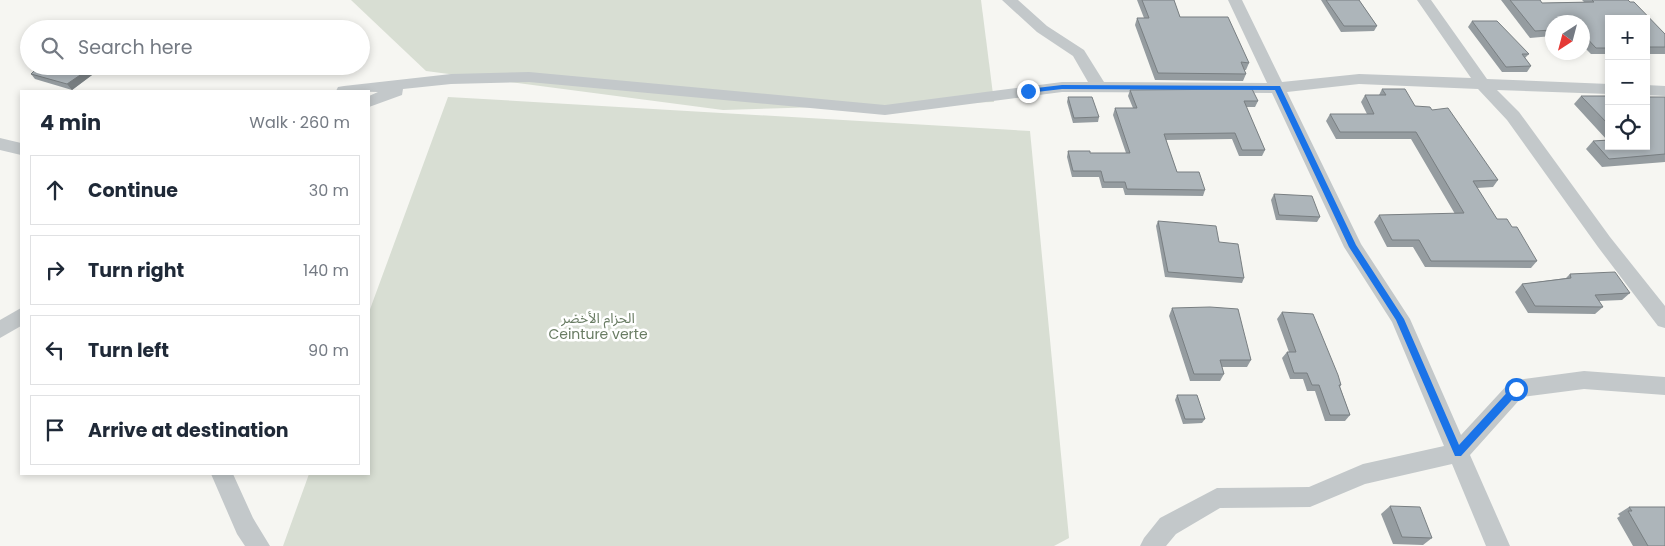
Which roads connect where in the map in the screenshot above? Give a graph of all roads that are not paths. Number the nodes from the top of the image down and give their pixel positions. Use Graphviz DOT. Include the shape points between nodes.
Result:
graph roads {
  1 [pos="1009,0"];
  2 [pos="1235,0"];
  3 [pos="1424,0"];
  4 [pos="418,81"];
  5 [pos="1484,86"];
  6 [pos="1099,87"];
  7 [pos="1277,88"];
  8 [pos="1605,89"];
  9 [pos="351,90"];
  10 [pos="1650,90"];
  11 [pos="1665,90"];
  12 [pos="370,102"];
  13 [pos="20,317"];
  14 [pos="1665,320"];
  15 [pos="0,330"];
  16 [pos="1665,386"];
  17 [pos="1458,453"];
  18 [pos="222,475"];
  19 [pos="258,546"];
  20 [pos="1152,546"];
  21 [pos="1498,546"];
  1 -- 6 [label="street" via="1042,29 1079,53"];
  2 -- 7 [label="street"];
  3 -- 5 [label="street"];
  4 -- 6 [label="street" via="529,77 885,110 1062,87"];
  4 -- 9 [label="street"];
  4 -- 12 [label="street"];
  5 -- 7 [label="street" via="1359,79"];
  5 -- 8 [label="street"];
  5 -- 14 [label="street" via="1513,116"];
  6 -- 7 [label="street"];
  7 -- 17 [label="street" via="1353,247 1400,319"];
  10 -- 11 [label="street"];
  13 -- 15 [label="street"];
  16 -- 17 [label="street" via="1584,380 1516,389"];
  17 -- 20 [label="street" via="1363,474 1310,497 1217,498 1168,526"];
  17 -- 21 [label="street"];
  18 -- 19 [label="street" via="245,526"];
}
